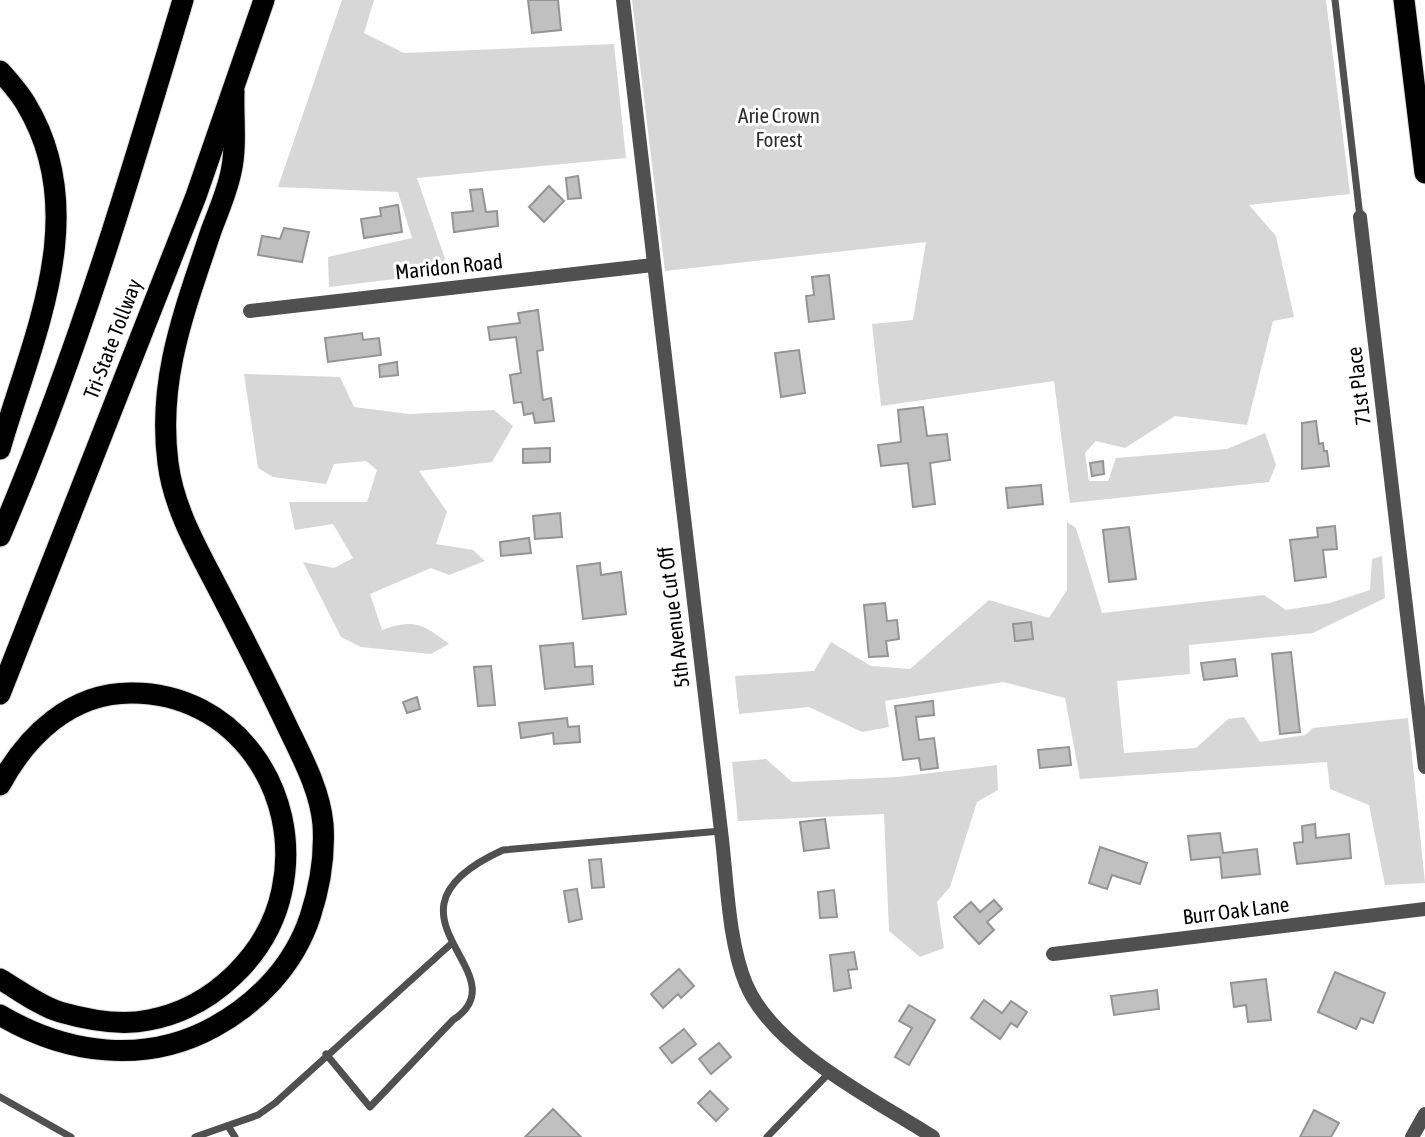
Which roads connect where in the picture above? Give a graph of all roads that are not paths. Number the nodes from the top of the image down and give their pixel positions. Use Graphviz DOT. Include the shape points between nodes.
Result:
graph roads {
  1 [pos="183,0"];
  2 [pos="264,0"];
  3 [pos="623,0"];
  4 [pos="1335,0"];
  5 [pos="1404,0"];
  6 [pos="0,71"];
  7 [pos="234,90"];
  8 [pos="1425,173"];
  9 [pos="1360,217"];
  10 [pos="653,265"];
  11 [pos="250,311"];
  12 [pos="0,449"];
  13 [pos="0,536"];
  14 [pos="0,694"];
  15 [pos="1425,767"];
  16 [pos="0,785"];
  17 [pos="721,831"];
  18 [pos="1425,909"];
  19 [pos="452,943"];
  20 [pos="1053,954"];
  21 [pos="0,979"];
  22 [pos="0,1015"];
  23 [pos="326,1054"];
  24 [pos="831,1071"];
  25 [pos="0,1097"];
  26 [pos="1425,1114"];
  27 [pos="228,1126"];
  28 [pos="71,1137"];
  29 [pos="195,1137"];
  30 [pos="235,1137"];
  31 [pos="767,1137"];
  32 [pos="933,1137"];
  33 [pos="1412,1137"];
  1 -- 13 [label="highway, Tri-State Tollway" via="117,219"];
  2 -- 7 [label="highway, Tri-State Tollway"];
  3 -- 10 [label="street, 5th Avenue Cut Off"];
  4 -- 9 [label="lane, 71st Place"];
  5 -- 8 [label="highway"];
  6 -- 12 [label="highway" via="27,104 50,162 57,208 57,243 41,314"];
  7 -- 14 [label="highway, Tri-State Tollway"];
  7 -- 22 [label="highway" via="232,170 175,337 168,372 168,465 191,538 311,776 323,821 317,897 306,930 264,992 233,1017 167,1047 93,1050 52,1041"];
  9 -- 15 [label="street, 71st Place"];
  10 -- 11 [label="street, Maridon Road"];
  10 -- 17 [label="street, 5th Avenue Cut Off"];
  16 -- 21 [label="highway" via="38,730 75,706 121,693 164,695 210,712 252,750 273,787 285,858 282,890 269,929 256,949 208,997 180,1011 149,1021 92,1019 58,1012"];
  17 -- 19 [label="lane" via="503,850 477,864 442,906 442,920"];
  17 -- 24 [label="street, 5th Avenue Cut Off" via="736,949 745,981 760,1011"];
  18 -- 20 [label="street, Burr Oak Lane"];
  19 -- 23 [label="lane"];
  19 -- 23 [label="lane" via="470,972 475,993 468,1010 370,1107"];
  23 -- 27 [label="lane" via="258,1115"];
  24 -- 31 [label="lane"];
  24 -- 32 [label="street, 5th Avenue Cut Off"];
  25 -- 28 [label="lane"];
  26 -- 33 [label="street"];
  27 -- 29 [label="lane"];
  27 -- 30 [label="lane"];
}
